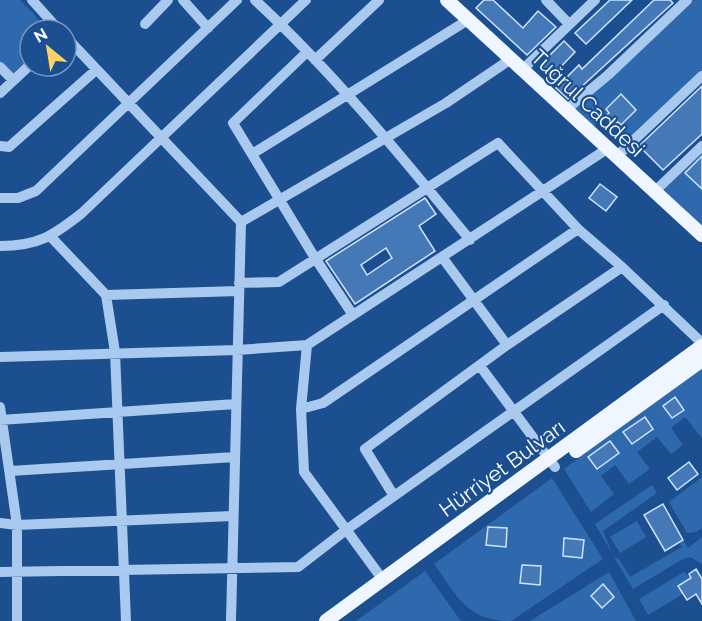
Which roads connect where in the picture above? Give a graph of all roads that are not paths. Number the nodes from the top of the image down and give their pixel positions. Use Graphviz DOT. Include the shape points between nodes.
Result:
graph roads {
  1 [pos="32,0"];
  2 [pos="168,0"];
  3 [pos="183,0"];
  4 [pos="237,0"];
  5 [pos="255,0"];
  6 [pos="306,0"];
  7 [pos="379,0"];
  8 [pos="447,0"];
  9 [pos="546,0"];
  10 [pos="595,0"];
  11 [pos="687,0"];
  12 [pos="48,18"];
  13 [pos="468,20"];
  14 [pos="145,24"];
  15 [pos="281,24"];
  16 [pos="569,24"];
  17 [pos="208,28"];
  18 [pos="78,50"];
  19 [pos="311,56"];
  20 [pos="511,59"];
  21 [pos="0,67"];
  22 [pos="96,70"];
  23 [pos="522,70"];
  24 [pos="18,75"];
  25 [pos="702,76"];
  26 [pos="12,80"];
  27 [pos="0,93"];
  28 [pos="348,96"];
  29 [pos="129,104"];
  30 [pos="566,110"];
  31 [pos="385,137"];
  32 [pos="160,138"];
  33 [pos="0,146"];
  34 [pos="702,147"];
  35 [pos="611,153"];
  36 [pos="252,154"];
  37 [pos="427,187"];
  38 [pos="543,192"];
  39 [pos="654,192"];
  40 [pos="0,198"];
  41 [pos="280,198"];
  42 [pos="241,222"];
  43 [pos="578,230"];
  44 [pos="702,235"];
  45 [pos="51,237"];
  46 [pos="470,240"];
  47 [pos="0,246"];
  48 [pos="442,257"];
  49 [pos="315,258"];
  50 [pos="622,267"];
  51 [pos="239,287"];
  52 [pos="106,295"];
  53 [pos="475,300"];
  54 [pos="664,305"];
  55 [pos="353,315"];
  56 [pos="307,345"];
  57 [pos="507,345"];
  58 [pos="702,345"];
  59 [pos="237,350"];
  60 [pos="115,352"];
  61 [pos="0,357"];
  62 [pos="702,360"];
  63 [pos="480,366"];
  64 [pos="236,404"];
  65 [pos="0,407"];
  66 [pos="301,409"];
  67 [pos="118,412"];
  68 [pos="513,412"];
  69 [pos="1,420"];
  70 [pos="235,457"];
  71 [pos="552,463"];
  72 [pos="120,466"];
  73 [pos="9,471"];
  74 [pos="394,496"];
  75 [pos="233,516"];
  76 [pos="123,520"];
  77 [pos="0,523"];
  78 [pos="17,525"];
  79 [pos="346,530"];
  80 [pos="232,569"];
  81 [pos="125,571"];
  82 [pos="0,572"];
  83 [pos="18,573"];
  84 [pos="383,580"];
  85 [pos="17,621"];
  86 [pos="126,621"];
  87 [pos="231,621"];
  88 [pos="326,621"];
  89 [pos="341,621"];
  1 -- 12 [label="street"];
  2 -- 14 [label="street"];
  3 -- 17 [label="street"];
  4 -- 17 [label="street"];
  5 -- 15 [label="street"];
  6 -- 15 [label="street"];
  7 -- 19 [label="street"];
  8 -- 13 [label="main road, Tuğrul Caddesi"];
  9 -- 16 [label="street"];
  10 -- 16 [label="street"];
  11 -- 30 [label="street"];
  13 -- 20 [label="main road, Tuğrul Caddesi"];
  13 -- 28 [label="street"];
  15 -- 19 [label="street"];
  15 -- 32 [label="street"];
  16 -- 23 [label="street"];
  17 -- 29 [label="street"];
  18 -- 22 [label="street"];
  19 -- 28 [label="street"];
  19 -- 36 [label="street" via="233,123"];
  20 -- 23 [label="main road, Tuğrul Caddesi"];
  20 -- 31 [label="street" via="446,103"];
  21 -- 26 [label="street"];
  22 -- 29 [label="street"];
  22 -- 33 [label="street" via="9,147"];
  23 -- 30 [label="main road, Tuğrul Caddesi"];
  24 -- 26 [label="street"];
  25 -- 35 [label="street"];
  26 -- 27 [label="street"];
  28 -- 31 [label="street"];
  28 -- 36 [label="street"];
  29 -- 32 [label="street"];
  29 -- 40 [label="street" via="36,191 18,198"];
  30 -- 35 [label="main road, Tuğrul Caddesi"];
  31 -- 37 [label="street"];
  31 -- 41 [label="street"];
  32 -- 42 [label="street"];
  32 -- 45 [label="street" via="82,213"];
  34 -- 39 [label="street"];
  35 -- 38 [label="street"];
  35 -- 39 [label="main road, Tuğrul Caddesi"];
  36 -- 41 [label="street"];
  37 -- 38 [label="street" via="498,143"];
  37 -- 46 [label="street"];
  37 -- 49 [label="street"];
  38 -- 43 [label="street"];
  38 -- 46 [label="street"];
  39 -- 44 [label="main road, Tuğrul Caddesi"];
  41 -- 42 [label="street"];
  41 -- 49 [label="street"];
  42 -- 51 [label="street"];
  43 -- 50 [label="street"];
  43 -- 53 [label="street"];
  45 -- 47 [label="street" via="19,246"];
  45 -- 52 [label="street"];
  46 -- 48 [label="street"];
  48 -- 53 [label="street"];
  48 -- 55 [label="street"];
  49 -- 51 [label="street" via="279,282"];
  49 -- 55 [label="street"];
  50 -- 54 [label="street"];
  50 -- 57 [label="street"];
  51 -- 52 [label="street"];
  51 -- 59 [label="street"];
  52 -- 60 [label="street"];
  53 -- 57 [label="street"];
  53 -- 66 [label="street" via="323,404"];
  54 -- 58 [label="street"];
  54 -- 68 [label="street"];
  55 -- 56 [label="street"];
  56 -- 59 [label="street"];
  56 -- 66 [label="street"];
  57 -- 63 [label="street"];
  58 -- 71 [label="main road, Hürriyet Bulvarı"];
  59 -- 60 [label="street"];
  59 -- 64 [label="street"];
  60 -- 61 [label="street"];
  60 -- 67 [label="street"];
  62 -- 71 [label="main road, Hürriyet Bulvarı"];
  63 -- 68 [label="street"];
  63 -- 74 [label="street" via="365,449"];
  64 -- 67 [label="street"];
  64 -- 70 [label="street"];
  65 -- 69 [label="street"];
  66 -- 79 [label="street" via="304,472"];
  67 -- 69 [label="street"];
  67 -- 72 [label="street"];
  68 -- 71 [label="street"];
  68 -- 74 [label="street"];
  69 -- 73 [label="street"];
  70 -- 72 [label="street"];
  70 -- 75 [label="street"];
  71 -- 84 [label="main road, Hürriyet Bulvarı"];
  71 -- 89 [label="main road, Hürriyet Bulvarı"];
  72 -- 73 [label="street"];
  72 -- 76 [label="street"];
  73 -- 78 [label="street"];
  74 -- 79 [label="street"];
  75 -- 76 [label="street"];
  75 -- 80 [label="street"];
  76 -- 78 [label="street"];
  76 -- 81 [label="street"];
  77 -- 78 [label="street"];
  78 -- 83 [label="street"];
  79 -- 80 [label="street" via="298,567"];
  79 -- 84 [label="street"];
  80 -- 81 [label="street"];
  80 -- 87 [label="street"];
  81 -- 83 [label="street"];
  81 -- 86 [label="street"];
  82 -- 83 [label="street"];
  83 -- 85 [label="street"];
  84 -- 88 [label="main road, Hürriyet Bulvarı"];
}
